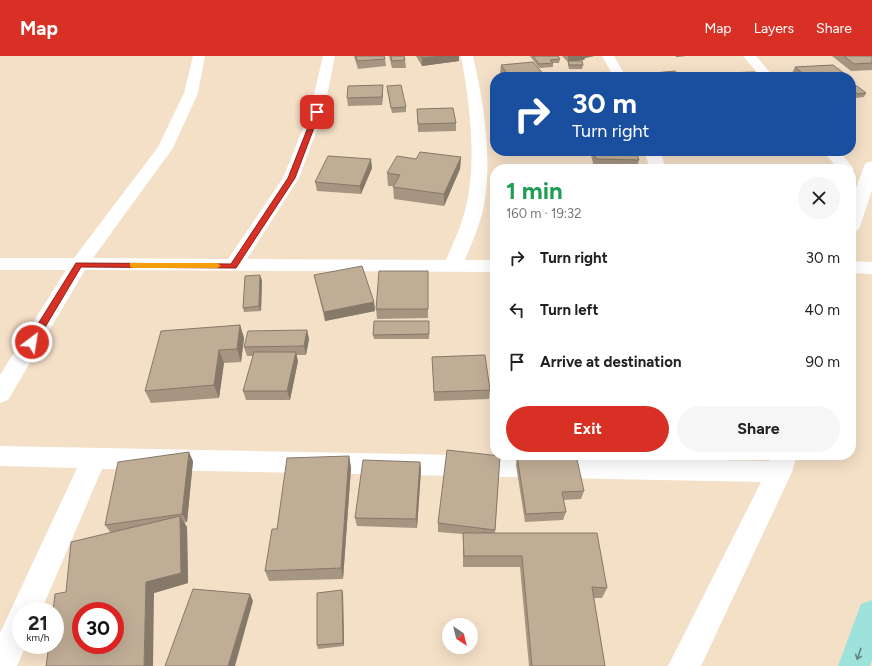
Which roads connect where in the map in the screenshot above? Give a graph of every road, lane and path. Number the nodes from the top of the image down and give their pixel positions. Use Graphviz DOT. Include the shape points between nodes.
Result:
graph roads {
  1 [pos="199,56"];
  2 [pos="329,56"];
  3 [pos="467,56"];
  4 [pos="608,56"];
  5 [pos="749,56"];
  6 [pos="617,72"];
  7 [pos="763,72"];
  8 [pos="835,156"];
  9 [pos="842,164"];
  10 [pos="872,166"];
  11 [pos="856,182"];
  12 [pos="864,192"];
  13 [pos="856,214"];
  14 [pos="0,264"];
  15 [pos="79,265"];
  16 [pos="233,266"];
  17 [pos="453,266"];
  18 [pos="490,266"];
  19 [pos="856,268"];
  20 [pos="872,268"];
  21 [pos="0,394"];
  22 [pos="0,456"];
  23 [pos="94,458"];
  24 [pos="781,464"];
  25 [pos="30,602"];
  26 [pos="872,614"];
  27 [pos="12,643"];
  28 [pos="2,666"];
  29 [pos="684,666"];
  30 [pos="854,666"];
  1 -- 15 [label="street" via="191,93 165,148"];
  2 -- 16 [label="street" via="317,112 291,178"];
  3 -- 17 [label="street" via="474,98 479,169 473,213"];
  4 -- 6 [label="street"];
  5 -- 7 [label="street"];
  8 -- 9 [label="street"];
  10 -- 12 [label="street"];
  11 -- 12 [label="street"];
  12 -- 13 [label="street"];
  14 -- 15 [label="street"];
  15 -- 16 [label="street"];
  15 -- 21 [label="street"];
  16 -- 17 [label="street"];
  17 -- 18 [label="street"];
  19 -- 20 [label="street"];
  22 -- 23 [label="street"];
  23 -- 24 [label="street"];
  23 -- 25 [label="street"];
  24 -- 29 [label="street"];
  26 -- 30 [label="main road, one-way"];
  27 -- 28 [label="street"];
}
